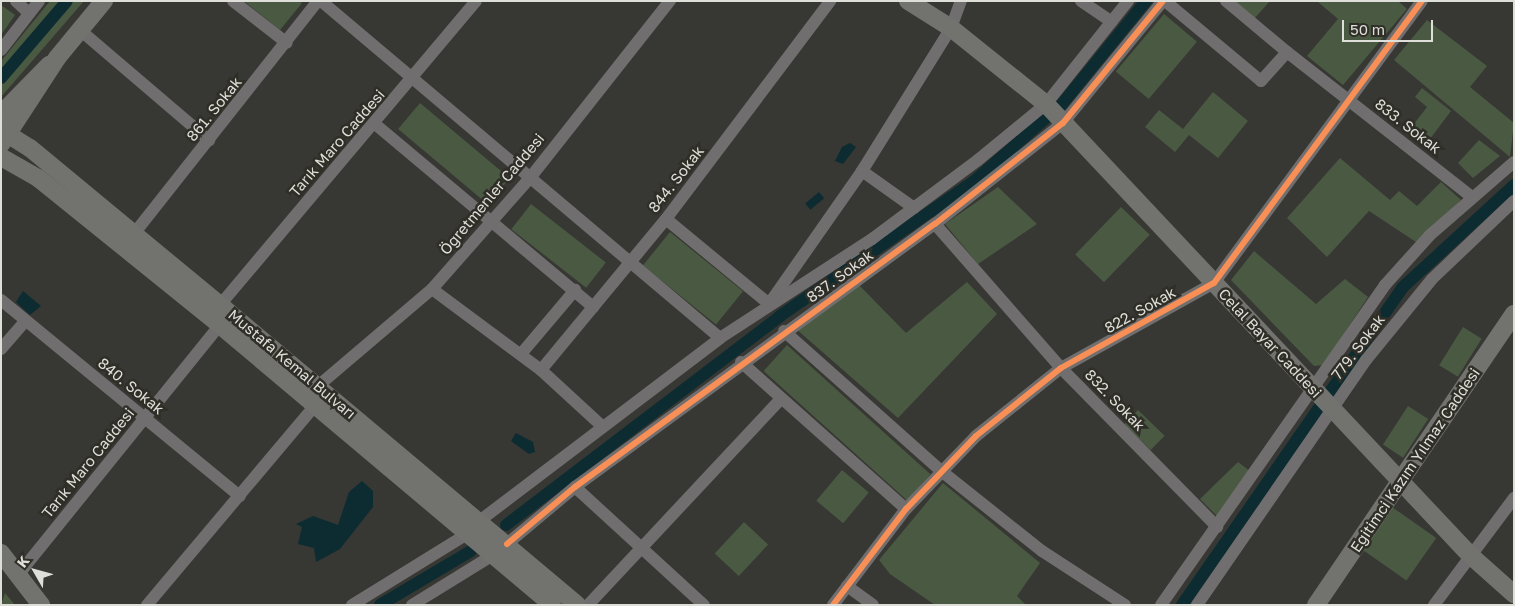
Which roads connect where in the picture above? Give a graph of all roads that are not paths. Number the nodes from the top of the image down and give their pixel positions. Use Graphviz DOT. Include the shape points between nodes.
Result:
graph roads {
  1 [pos="16,1"];
  2 [pos="39,1"];
  3 [pos="104,1"];
  4 [pos="233,1"];
  5 [pos="319,1"];
  6 [pos="476,1"];
  7 [pos="670,1"];
  8 [pos="830,1"];
  9 [pos="908,1"];
  10 [pos="961,1"];
  11 [pos="1081,1"];
  12 [pos="1128,1"];
  13 [pos="1164,1"];
  14 [pos="1226,1"];
  15 [pos="1417,3"];
  16 [pos="29,13"];
  17 [pos="1112,22"];
  18 [pos="951,28"];
  19 [pos="80,30"];
  20 [pos="287,43"];
  21 [pos="1,50"];
  22 [pos="1287,52"];
  23 [pos="57,58"];
  24 [pos="413,80"];
  25 [pos="1349,100"];
  26 [pos="1046,104"];
  27 [pos="1,114"];
  28 [pos="1063,123"];
  29 [pos="375,124"];
  30 [pos="4,136"];
  31 [pos="209,140"];
  32 [pos="1,157"];
  33 [pos="1514,162"];
  34 [pos="862,171"];
  35 [pos="530,178"];
  36 [pos="1472,197"];
  37 [pos="1514,201"];
  38 [pos="914,208"];
  39 [pos="666,219"];
  40 [pos="493,221"];
  41 [pos="935,224"];
  42 [pos="133,235"];
  43 [pos="630,264"];
  44 [pos="1214,283"];
  45 [pos="432,289"];
  46 [pos="575,290"];
  47 [pos="1,300"];
  48 [pos="769,304"];
  49 [pos="220,305"];
  50 [pos="593,307"];
  51 [pos="1514,314"];
  52 [pos="25,321"];
  53 [pos="220,325"];
  54 [pos="784,331"];
  55 [pos="720,338"];
  56 [pos="1,349"];
  57 [pos="521,354"];
  58 [pos="741,362"];
  59 [pos="1061,368"];
  60 [pos="541,370"];
  61 [pos="318,386"];
  62 [pos="1313,388"];
  63 [pos="781,399"];
  64 [pos="316,404"];
  65 [pos="1333,410"];
  66 [pos="145,418"];
  67 [pos="603,428"];
  68 [pos="940,470"];
  69 [pos="1402,482"];
  70 [pos="575,486"];
  71 [pos="240,496"];
  72 [pos="1514,498"];
  73 [pos="906,509"];
  74 [pos="473,528"];
  75 [pos="1217,528"];
  76 [pos="642,546"];
  77 [pos="500,550"];
  78 [pos="1,553"];
  79 [pos="1470,555"];
  80 [pos="18,575"];
  81 [pos="847,586"];
  82 [pos="1514,594"];
  83 [pos="41,605"];
  84 [pos="147,605"];
  85 [pos="352,605"];
  86 [pos="412,605"];
  87 [pos="552,605"];
  88 [pos="577,605"];
  89 [pos="588,605"];
  90 [pos="704,605"];
  91 [pos="833,605"];
  92 [pos="873,605"];
  93 [pos="1125,605"];
  94 [pos="1161,605"];
  95 [pos="1197,605"];
  96 [pos="1316,605"];
  97 [pos="1434,605"];
  1 -- 16 [label="street"];
  2 -- 16 [label="street"];
  3 -- 19 [label="main road"];
  4 -- 20 [label="street"];
  5 -- 20 [label="street, 861. Sokak"];
  5 -- 24 [label="street"];
  6 -- 24 [label="street, Tarık Maro Caddesi"];
  7 -- 35 [label="street, Öğretmenler Caddesi"];
  8 -- 39 [label="street, 844. Sokak"];
  9 -- 18 [label="main road, Celal Bayar Caddesi"];
  10 -- 18 [label="street"];
  11 -- 17 [label="street"];
  12 -- 17 [label="street, 837. Sokak"];
  13 -- 22 [label="street" via="1261,81"];
  13 -- 28 [label="street, 837. Sokak"];
  14 -- 22 [label="street, 833. Sokak"];
  15 -- 25 [label="street, 822. Sokak"];
  16 -- 21 [label="street"];
  17 -- 26 [label="street, 837. Sokak"];
  18 -- 26 [label="main road, Celal Bayar Caddesi"];
  18 -- 34 [label="street"];
  19 -- 23 [label="main road"];
  19 -- 31 [label="street"];
  20 -- 31 [label="street, 861. Sokak"];
  22 -- 25 [label="street, 833. Sokak"];
  23 -- 27 [label="main road"];
  23 -- 30 [label="main road"];
  24 -- 29 [label="street, Tarık Maro Caddesi"];
  24 -- 35 [label="street"];
  25 -- 36 [label="street, 833. Sokak"];
  25 -- 44 [label="street, 822. Sokak"];
  26 -- 28 [label="main road, Celal Bayar Caddesi"];
  26 -- 38 [label="street, 837. Sokak"];
  28 -- 41 [label="street, 837. Sokak"];
  28 -- 44 [label="main road, Celal Bayar Caddesi"];
  29 -- 40 [label="street"];
  29 -- 49 [label="street, Tarık Maro Caddesi"];
  30 -- 42 [label="main road, Mustafa Kemal Bulvarı"];
  31 -- 42 [label="street, 861. Sokak"];
  32 -- 53 [label="main road, Mustafa Kemal Bulvarı" via="38,178"];
  33 -- 36 [label="street"];
  34 -- 38 [label="street"];
  34 -- 48 [label="street"];
  35 -- 40 [label="street, Öğretmenler Caddesi"];
  35 -- 43 [label="street"];
  36 -- 62 [label="street" via="1409,255"];
  37 -- 65 [label="street, 779. Sokak" via="1432,279 1366,360"];
  38 -- 48 [label="street, 837. Sokak"];
  39 -- 43 [label="street, 844. Sokak"];
  39 -- 48 [label="street"];
  40 -- 45 [label="street, Öğretmenler Caddesi"];
  40 -- 46 [label="street"];
  41 -- 54 [label="street, 837. Sokak"];
  41 -- 59 [label="street, 832. Sokak"];
  42 -- 49 [label="main road, Mustafa Kemal Bulvarı"];
  43 -- 50 [label="street, 844. Sokak"];
  43 -- 55 [label="street"];
  44 -- 59 [label="street, 822. Sokak"];
  44 -- 62 [label="main road, Celal Bayar Caddesi"];
  45 -- 57 [label="street"];
  45 -- 61 [label="street, Öğretmenler Caddesi"];
  46 -- 50 [label="street"];
  46 -- 57 [label="street"];
  47 -- 52 [label="street, 840. Sokak"];
  48 -- 55 [label="street, 837. Sokak"];
  49 -- 61 [label="main road, Mustafa Kemal Bulvarı"];
  50 -- 60 [label="street, 844. Sokak"];
  51 -- 69 [label="main road, Eğitimci Kazım Yılmaz Caddesi"];
  52 -- 56 [label="street"];
  52 -- 66 [label="street, 840. Sokak"];
  53 -- 64 [label="main road, Mustafa Kemal Bulvarı"];
  53 -- 66 [label="street, Tarık Maro Caddesi"];
  54 -- 58 [label="street, 837. Sokak"];
  54 -- 68 [label="street"];
  55 -- 67 [label="street, 837. Sokak"];
  57 -- 60 [label="street"];
  58 -- 63 [label="street"];
  58 -- 70 [label="street, 837. Sokak"];
  59 -- 68 [label="street, 822. Sokak"];
  59 -- 75 [label="street, 832. Sokak"];
  60 -- 67 [label="street"];
  61 -- 74 [label="main road, Mustafa Kemal Bulvarı"];
  62 -- 65 [label="main road, Celal Bayar Caddesi"];
  62 -- 75 [label="street"];
  63 -- 73 [label="street"];
  63 -- 76 [label="street"];
  64 -- 71 [label="street"];
  64 -- 74 [label="main road, Mustafa Kemal Bulvarı"];
  65 -- 69 [label="main road, Celal Bayar Caddesi"];
  65 -- 95 [label="street, 779. Sokak"];
  66 -- 71 [label="street, 840. Sokak"];
  66 -- 80 [label="street, Tarık Maro Caddesi"];
  67 -- 74 [label="street, 837. Sokak"];
  68 -- 73 [label="street, 822. Sokak"];
  68 -- 93 [label="street" via="1042,551"];
  69 -- 79 [label="main road, Celal Bayar Caddesi"];
  69 -- 96 [label="main road, Eğitimci Kazım Yılmaz Caddesi"];
  70 -- 76 [label="street"];
  70 -- 77 [label="street, 837. Sokak"];
  71 -- 84 [label="street"];
  72 -- 79 [label="street"];
  73 -- 81 [label="street, 822. Sokak"];
  74 -- 77 [label="main road, Mustafa Kemal Bulvarı"];
  74 -- 85 [label="street, 837. Sokak"];
  75 -- 94 [label="street"];
  76 -- 89 [label="street"];
  76 -- 90 [label="street"];
  77 -- 86 [label="street, 837. Sokak"];
  77 -- 87 [label="main road, Mustafa Kemal Bulvarı"];
  77 -- 88 [label="main road, Mustafa Kemal Bulvarı"];
  78 -- 80 [label="main road"];
  79 -- 82 [label="main road, Celal Bayar Caddesi"];
  79 -- 97 [label="street"];
  80 -- 83 [label="main road"];
  81 -- 91 [label="street, 822. Sokak"];
  81 -- 92 [label="street"];
}
